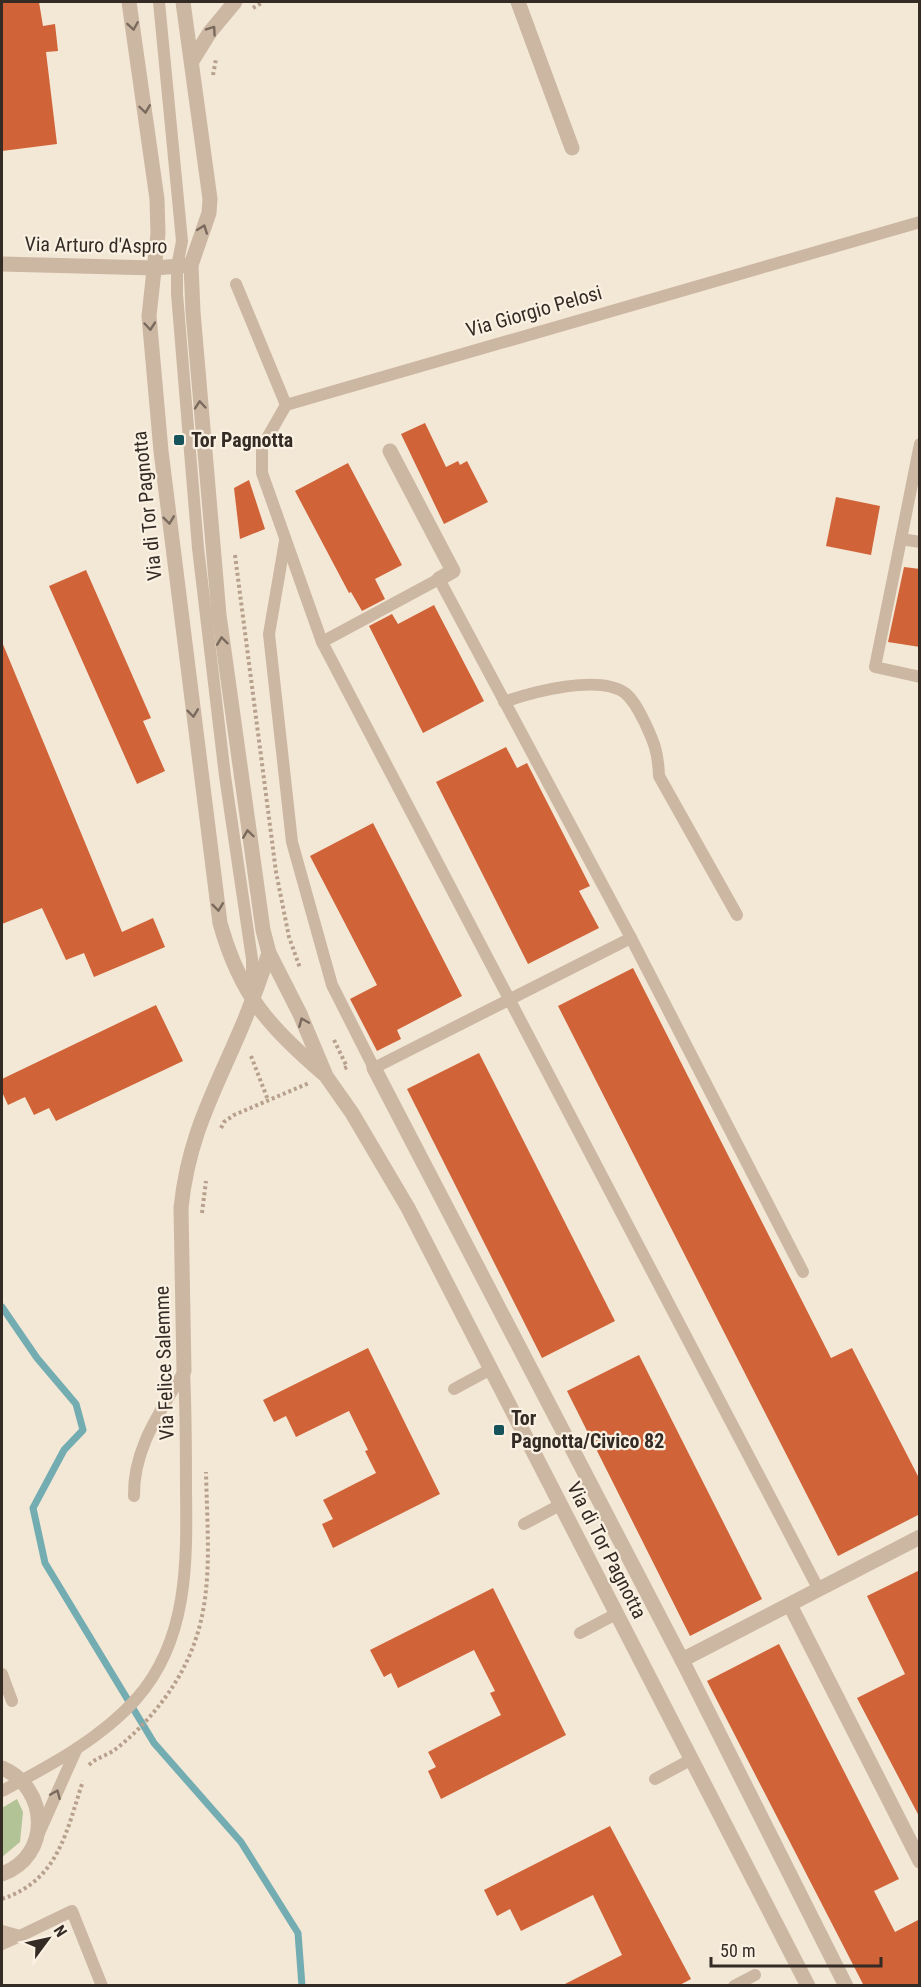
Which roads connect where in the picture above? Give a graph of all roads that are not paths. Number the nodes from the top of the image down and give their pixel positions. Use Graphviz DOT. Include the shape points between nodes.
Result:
graph roads {
  1 [pos="129,2"];
  2 [pos="159,2"];
  3 [pos="183,2"];
  4 [pos="235,2"];
  5 [pos="518,2"];
  6 [pos="192,61"];
  7 [pos="572,148"];
  8 [pos="920,222"];
  9 [pos="2,264"];
  10 [pos="184,266"];
  11 [pos="155,268"];
  12 [pos="236,284"];
  13 [pos="286,405"];
  14 [pos="920,444"];
  15 [pos="390,451"];
  16 [pos="901,539"];
  17 [pos="285,540"];
  18 [pos="920,542"];
  19 [pos="439,579"];
  20 [pos="322,642"];
  21 [pos="920,677"];
  22 [pos="504,702"];
  23 [pos="738,915"];
  24 [pos="246,923"];
  25 [pos="631,938"];
  26 [pos="269,953"];
  27 [pos="252,1000"];
  28 [pos="508,1000"];
  29 [pos="374,1068"];
  30 [pos="326,1076"];
  31 [pos="802,1272"];
  32 [pos="491,1369"];
  33 [pos="184,1371"];
  34 [pos="454,1389"];
  35 [pos="134,1496"];
  36 [pos="560,1505"];
  37 [pos="524,1524"];
  38 [pos="920,1537"];
  39 [pos="819,1590"];
  40 [pos="790,1605"];
  41 [pos="616,1614"];
  42 [pos="580,1633"];
  43 [pos="682,1659"];
  44 [pos="2,1674"];
  45 [pos="12,1701"];
  46 [pos="78,1747"];
  47 [pos="692,1759"];
  48 [pos="2,1768"];
  49 [pos="655,1779"];
  50 [pos="22,1780"];
  51 [pos="2,1791"];
  52 [pos="35,1842"];
  53 [pos="920,1861"];
  54 [pos="2,1874"];
  55 [pos="2,1931"];
  56 [pos="20,1936"];
  57 [pos="2,1944"];
  58 [pos="756,1975"];
  59 [pos="102,1986"];
  60 [pos="734,1986"];
  61 [pos="808,1986"];
  62 [pos="846,1986"];
  1 -- 11 [label="street, Via di Tor Pagnotta, one-way" via="158,199"];
  2 -- 10 [label="lane, Via di Tor Pagnotta"];
  3 -- 6 [label="street, Via di Tor Pagnotta"];
  6 -- 4 [label="street, one-way"];
  5 -- 7 [label="street"];
  10 -- 6 [label="street, Via di Tor Pagnotta, one-way" via="209,213 210,198"];
  8 -- 13 [label="lane, Via Giorgio Pelosi"];
  9 -- 11 [label="street, Via Arturo d'Aspro"];
  10 -- 11 [label="street, Via Arturo d'Aspro"];
  10 -- 24 [label="lane, Via di Tor Pagnotta" via="177,294 199,559"];
  26 -- 10 [label="street, Via di Tor Pagnotta, one-way" via="250,848 219,615"];
  11 -- 27 [label="street, Via di Tor Pagnotta, one-way" via="149,316 161,451 220,923 237,974"];
  12 -- 13 [label="lane"];
  13 -- 17 [label="lane" via="262,447 262,473"];
  14 -- 16 [label="lane"];
  15 -- 19 [label="street" via="453,571"];
  16 -- 18 [label="lane"];
  16 -- 21 [label="lane" via="875,667"];
  17 -- 20 [label="lane"];
  17 -- 29 [label="lane" via="269,634 292,842 332,985"];
  19 -- 20 [label="lane"];
  19 -- 22 [label="lane"];
  20 -- 28 [label="lane"];
  22 -- 23 [label="lane" via="538,690 573,686 608,686 624,692 641,715 658,750 658,776"];
  22 -- 25 [label="lane"];
  24 -- 26 [label="lane, Via di Tor Pagnotta"];
  24 -- 27 [label="lane, Via di Tor Pagnotta" via="252,959"];
  25 -- 28 [label="lane"];
  25 -- 31 [label="lane"];
  26 -- 27 [label="street, Via Felice Salemme"];
  30 -- 26 [label="street, Via di Tor Pagnotta, one-way"];
  27 -- 30 [label="street, Via di Tor Pagnotta" via="279,1036"];
  27 -- 33 [label="street, Via Felice Salemme" via="192,1141 183,1183"];
  28 -- 29 [label="lane"];
  28 -- 39 [label="lane"];
  29 -- 43 [label="street"];
  30 -- 32 [label="street, Via di Tor Pagnotta" via="408,1208"];
  32 -- 34 [label="lane"];
  32 -- 36 [label="street, Via di Tor Pagnotta"];
  33 -- 35 [label="lane" via="141,1448"];
  33 -- 46 [label="lane, Via Felice Salemme" via="188,1448 184,1596 161,1663 144,1690"];
  36 -- 37 [label="lane"];
  36 -- 41 [label="street, Via di Tor Pagnotta"];
  38 -- 39 [label="street"];
  39 -- 40 [label="street"];
  40 -- 43 [label="street"];
  40 -- 53 [label="street"];
  41 -- 42 [label="lane"];
  41 -- 47 [label="street, Via di Tor Pagnotta"];
  43 -- 62 [label="street"];
  44 -- 45 [label="lane"];
  46 -- 50 [label="lane, Via Felice Salemme"];
  52 -- 46 [label="lane, Via Felice Salemme, one-way"];
  47 -- 49 [label="lane"];
  47 -- 61 [label="street, Via di Tor Pagnotta"];
  48 -- 50 [label="street"];
  50 -- 51 [label="lane, Via Felice Salemme"];
  50 -- 52 [label="street" via="32,1793 39,1814"];
  52 -- 54 [label="street, Via Felice Salemme" via="21,1863"];
  55 -- 56 [label="lane"];
  56 -- 57 [label="lane"];
  56 -- 59 [label="lane" via="72,1911"];
  58 -- 60 [label="lane"];
}
